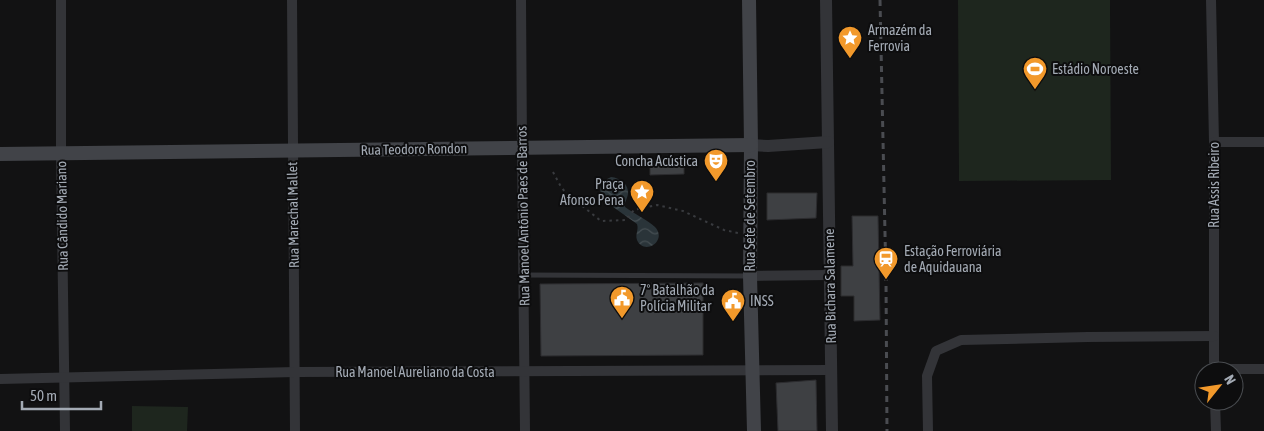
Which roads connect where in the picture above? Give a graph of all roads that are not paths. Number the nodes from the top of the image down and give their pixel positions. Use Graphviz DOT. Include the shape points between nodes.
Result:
graph roads {
  1 [pos="61,0"];
  2 [pos="292,0"];
  3 [pos="521,0"];
  4 [pos="749,0"];
  5 [pos="826,0"];
  6 [pos="1211,0"];
  7 [pos="828,142"];
  8 [pos="1214,142"];
  9 [pos="1264,142"];
  10 [pos="751,145"];
  11 [pos="522,148"];
  12 [pos="293,150"];
  13 [pos="0,154"];
  14 [pos="61,154"];
  15 [pos="524,275"];
  16 [pos="830,275"];
  17 [pos="750,276"];
  18 [pos="1214,336"];
  19 [pos="1214,361"];
  20 [pos="1244,369"];
  21 [pos="1264,369"];
  22 [pos="753,370"];
  23 [pos="831,370"];
  24 [pos="525,371"];
  25 [pos="295,372"];
  26 [pos="64,377"];
  27 [pos="0,379"];
  28 [pos="1215,411"];
  29 [pos="64,431"];
  30 [pos="295,431"];
  31 [pos="525,431"];
  32 [pos="754,431"];
  33 [pos="832,431"];
  34 [pos="928,431"];
  35 [pos="1216,431"];
  1 -- 14 [label="street, Rua Cândido Mariano"];
  2 -- 12 [label="street, Rua Marechal Mallet"];
  3 -- 11 [label="street, Rua Manoel Antônio Paes de Barros"];
  4 -- 10 [label="main road, Rua Sete de Setembro"];
  5 -- 7 [label="street, Rua Bichara Salamene"];
  6 -- 8 [label="street, Rua Assis Ribeiro"];
  7 -- 10 [label="street, Rua Teodoro Rondon"];
  7 -- 16 [label="street, Rua Bichara Salamene"];
  8 -- 9 [label="street"];
  8 -- 18 [label="street, Rua Assis Ribeiro"];
  10 -- 11 [label="main road, Rua Teodoro Rondon"];
  10 -- 17 [label="main road, Rua Sete de Setembro"];
  11 -- 12 [label="main road, Rua Teodoro Rondon"];
  11 -- 15 [label="street, Rua Manoel Antônio Paes de Barros"];
  12 -- 14 [label="main road, Rua Teodoro Rondon"];
  12 -- 25 [label="street, Rua Marechal Mallet"];
  13 -- 14 [label="main road, Rua Teodoro Rondon"];
  14 -- 26 [label="street, Rua Cândido Mariano"];
  15 -- 17 [label="lane"];
  15 -- 24 [label="street, Rua Manoel Antônio Paes de Barros"];
  16 -- 17 [label="street"];
  16 -- 23 [label="street, Rua Bichara Salamene"];
  17 -- 22 [label="main road, Rua Sete de Setembro"];
  18 -- 19 [label="street, Rua Assis Ribeiro"];
  18 -- 34 [label="street" via="961,340 936,351 927,376"];
  20 -- 21 [label="street"];
  22 -- 23 [label="street, Rua Manoel Aureliano da Costa"];
  22 -- 24 [label="street, Rua Manoel Aureliano da Costa"];
  22 -- 32 [label="main road, Rua Sete de Setembro"];
  23 -- 33 [label="street, Rua Bichara Salamene"];
  24 -- 25 [label="street, Rua Manoel Aureliano da Costa"];
  24 -- 31 [label="street, Rua Manoel Antônio Paes de Barros"];
  25 -- 26 [label="street, Rua Manoel Aureliano da Costa"];
  25 -- 30 [label="street, Rua Marechal Mallet"];
  26 -- 27 [label="street, Rua Manoel Aureliano da Costa"];
  26 -- 29 [label="street, Rua Cândido Mariano"];
  28 -- 35 [label="street"];
}
